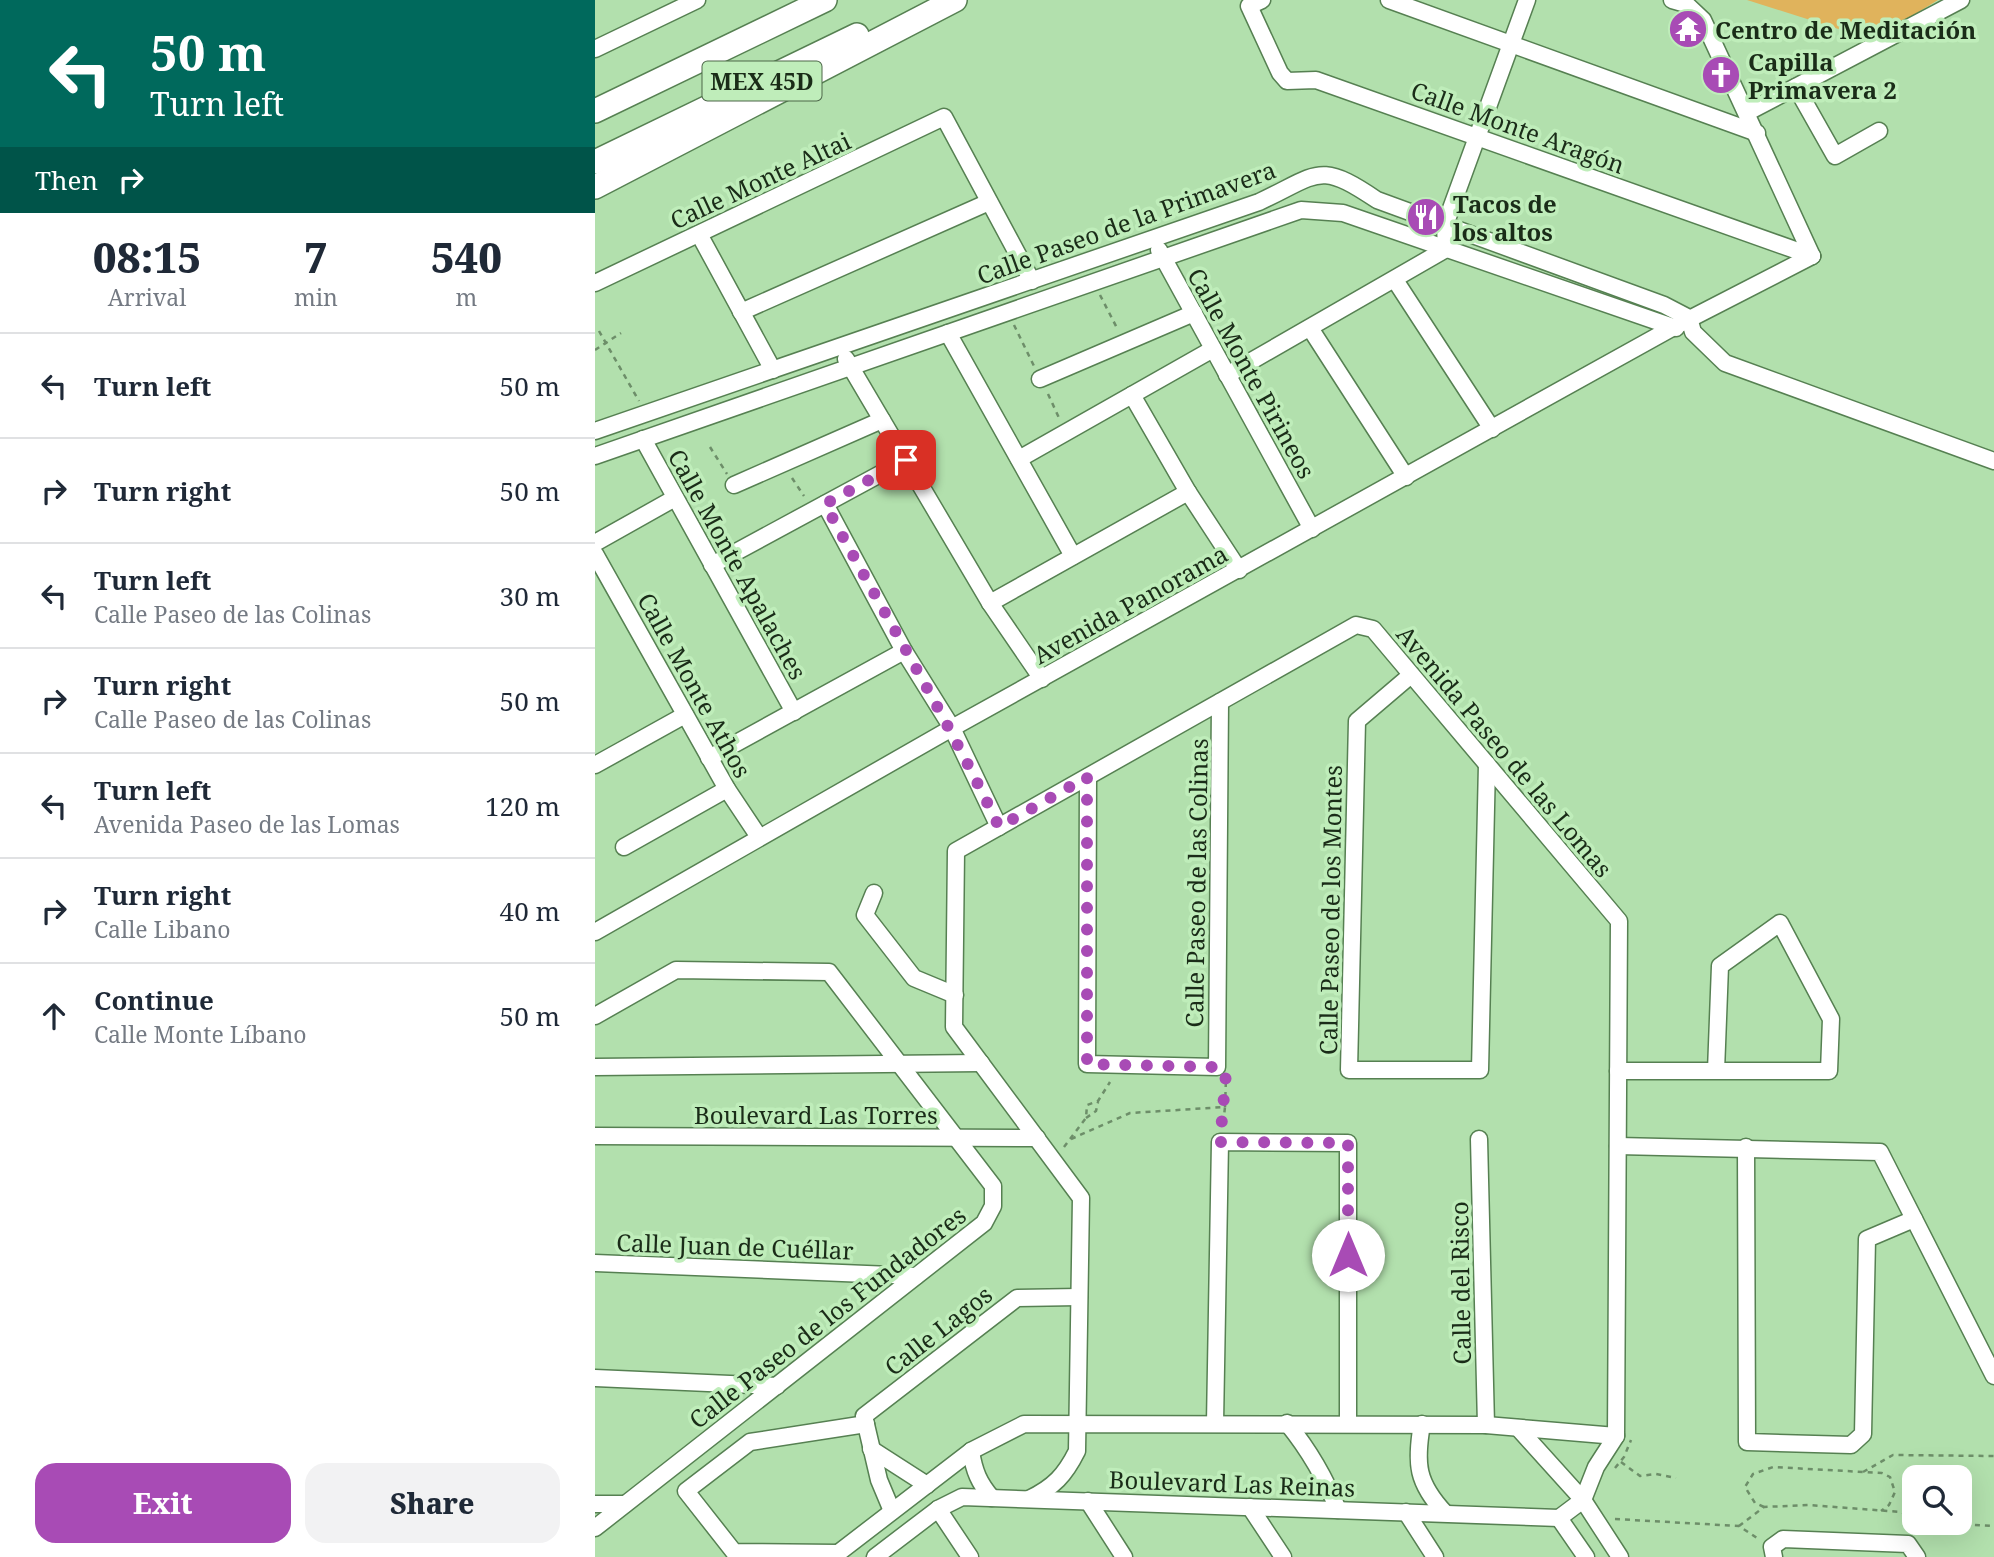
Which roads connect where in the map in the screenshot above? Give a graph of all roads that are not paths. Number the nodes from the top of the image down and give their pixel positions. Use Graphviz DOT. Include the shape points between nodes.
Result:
graph roads {
  1 [pos="697,0"];
  2 [pos="825,0"];
  3 [pos="929,0"];
  4 [pos="955,0"];
  5 [pos="1389,0"];
  6 [pos="1527,0"];
  7 [pos="1672,0"];
  8 [pos="1961,0"];
  9 [pos="1256,3"];
  10 [pos="1511,44"];
  11 [pos="595,49"];
  12 [pos="1796,87"];
  13 [pos="595,111"];
  14 [pos="1748,112"];
  15 [pos="1879,131"];
  16 [pos="1757,133"];
  17 [pos="1477,138"];
  18 [pos="595,162"];
  19 [pos="1301,182"];
  20 [pos="1351,182"];
  21 [pos="595,187"];
  22 [pos="989,202"];
  23 [pos="1301,210"];
  24 [pos="1343,213"];
  25 [pos="1445,225"];
  26 [pos="699,234"];
  27 [pos="1153,239"];
  28 [pos="1445,249"];
  29 [pos="1812,256"];
  30 [pos="1163,258"];
  31 [pos="1395,280"];
  32 [pos="1032,281"];
  33 [pos="595,283"];
  34 [pos="741,312"];
  35 [pos="1194,313"];
  36 [pos="1691,325"];
  37 [pos="1310,328"];
  38 [pos="1672,328"];
  39 [pos="948,333"];
  40 [pos="839,347"];
  41 [pos="1213,349"];
  42 [pos="851,367"];
  43 [pos="772,370"];
  44 [pos="1227,375"];
  45 [pos="1040,379"];
  46 [pos="1132,395"];
  47 [pos="882,420"];
  48 [pos="1492,429"];
  49 [pos="595,431"];
  50 [pos="643,439"];
  51 [pos="595,456"];
  52 [pos="1019,459"];
  53 [pos="906,460"];
  54 [pos="1994,461"];
  55 [pos="1406,477"];
  56 [pos="734,485"];
  57 [pos="1188,492"];
  58 [pos="675,498"];
  59 [pos="819,507"];
  60 [pos="1312,529"];
  61 [pos="595,543"];
  62 [pos="595,554"];
  63 [pos="1073,556"];
  64 [pos="712,565"];
  65 [pos="1239,570"];
  66 [pos="990,603"];
  67 [pos="904,651"];
  68 [pos="1411,675"];
  69 [pos="1041,679"];
  70 [pos="1220,702"];
  71 [pos="794,712"];
  72 [pos="685,715"];
  73 [pos="951,728"];
  74 [pos="709,758"];
  75 [pos="1487,764"];
  76 [pos="595,765"];
  77 [pos="1087,777"];
  78 [pos="727,789"];
  79 [pos="999,827"];
  80 [pos="759,836"];
  81 [pos="624,847"];
  82 [pos="874,893"];
  83 [pos="595,932"];
  84 [pos="955,995"];
  85 [pos="595,1016"];
  86 [pos="981,1063"];
  87 [pos="900,1064"];
  88 [pos="595,1067"];
  89 [pos="1618,1071"];
  90 [pos="1716,1071"];
  91 [pos="595,1136"];
  92 [pos="956,1138"];
  93 [pos="1037,1138"];
  94 [pos="1479,1139"];
  95 [pos="1618,1146"];
  96 [pos="1746,1147"];
  97 [pos="1914,1219"];
  98 [pos="595,1263"];
  99 [pos="916,1276"];
  100 [pos="1079,1297"];
  101 [pos="1994,1376"];
  102 [pos="595,1378"];
  103 [pos="777,1386"];
  104 [pos="1077,1423"];
  105 [pos="1215,1423"];
  106 [pos="1287,1423"];
  107 [pos="1348,1423"];
  108 [pos="866,1424"];
  109 [pos="1422,1424"];
  110 [pos="1486,1425"];
  111 [pos="1518,1428"];
  112 [pos="1616,1436"];
  113 [pos="871,1449"];
  114 [pos="971,1451"];
  115 [pos="927,1485"];
  116 [pos="992,1498"];
  117 [pos="1029,1499"];
  118 [pos="1583,1500"];
  119 [pos="1088,1501"];
  120 [pos="595,1504"];
  121 [pos="625,1504"];
  122 [pos="1250,1507"];
  123 [pos="937,1509"];
  124 [pos="1338,1510"];
  125 [pos="892,1511"];
  126 [pos="1406,1512"];
  127 [pos="1445,1513"];
  128 [pos="1559,1518"];
  129 [pos="595,1528"];
  130 [pos="1773,1552"];
  131 [pos="835,1555"];
  132 [pos="875,1557"];
  133 [pos="969,1557"];
  134 [pos="1124,1557"];
  135 [pos="1283,1557"];
  136 [pos="1435,1557"];
  137 [pos="1586,1557"];
  138 [pos="1620,1557"];
  139 [pos="1917,1557"];
  1 -- 11 [label="street"];
  2 -- 13 [label="highway, MEX 45D"];
  3 -- 18 [label="highway, MEX 45D"];
  4 -- 21 [label="highway"];
  5 -- 10 [label="street"];
  6 -- 10 [label="street"];
  7 -- 14 [label="street" via="1686,4 1703,20"];
  8 -- 12 [label="street"];
  9 -- 17 [label="street, Calle Monte Aragón" via="1280,73 1287,81 1316,80"];
  10 -- 16 [label="street"];
  10 -- 17 [label="street"];
  12 -- 14 [label="street"];
  12 -- 15 [label="street" via="1835,156"];
  14 -- 16 [label="street"];
  16 -- 29 [label="street"];
  17 -- 25 [label="street"];
  17 -- 29 [label="street, Calle Monte Aragón"];
  19 -- 20 [label="street, Calle Paseo de la Primavera" via="1326,173"];
  19 -- 23 [label="street"];
  19 -- 27 [label="street, Calle Paseo de la Primavera" via="1259,202"];
  20 -- 24 [label="street"];
  20 -- 25 [label="street, Calle Paseo de la Primavera" via="1377,200"];
  22 -- 26 [label="street, Calle Monte Altai" via="944,117"];
  22 -- 32 [label="street"];
  22 -- 34 [label="street"];
  23 -- 24 [label="street, Calle Paseo de la Primavera"];
  23 -- 30 [label="street, Calle Paseo de la Primavera"];
  24 -- 28 [label="street, Calle Paseo de la Primavera"];
  25 -- 28 [label="street"];
  25 -- 36 [label="street, Calle Paseo de la Primavera" via="1664,305"];
  26 -- 33 [label="street, Calle Monte Altai"];
  26 -- 34 [label="street"];
  27 -- 30 [label="street, Calle Monte Pirineos"];
  27 -- 32 [label="street, Calle Paseo de la Primavera"];
  28 -- 31 [label="street"];
  28 -- 38 [label="street, Calle Paseo de la Primavera"];
  29 -- 36 [label="street, Avenida Panorama"];
  30 -- 35 [label="street, Calle Monte Pirineos"];
  30 -- 39 [label="street, Calle Paseo de la Primavera"];
  31 -- 37 [label="street"];
  31 -- 48 [label="street"];
  32 -- 40 [label="street, Calle Paseo de la Primavera"];
  34 -- 43 [label="street"];
  35 -- 41 [label="street, Calle Monte Pirineos"];
  35 -- 45 [label="street"];
  36 -- 38 [label="street, Avenida Panorama"];
  36 -- 54 [label="street, Calle Paseo de la Primavera" via="1725,363"];
  37 -- 44 [label="street"];
  37 -- 55 [label="street"];
  38 -- 48 [label="street, Avenida Panorama"];
  39 -- 42 [label="street, Calle Paseo de la Primavera"];
  39 -- 52 [label="street"];
  40 -- 42 [label="street"];
  40 -- 43 [label="street, Calle Paseo de la Primavera"];
  41 -- 44 [label="street, Calle Monte Pirineos"];
  41 -- 46 [label="street"];
  42 -- 47 [label="street"];
  42 -- 50 [label="street, Calle Paseo de la Primavera"];
  43 -- 49 [label="street, Calle Paseo de la Primavera"];
  44 -- 60 [label="street, Calle Monte Pirineos"];
  46 -- 52 [label="street"];
  46 -- 57 [label="street"];
  47 -- 53 [label="street"];
  47 -- 56 [label="street"];
  48 -- 55 [label="street, Avenida Panorama"];
  50 -- 51 [label="street, Calle Paseo de la Primavera"];
  50 -- 58 [label="street, Calle Monte Apalaches"];
  52 -- 63 [label="street"];
  53 -- 59 [label="street"];
  53 -- 66 [label="street"];
  55 -- 60 [label="street, Avenida Panorama"];
  57 -- 63 [label="street"];
  57 -- 65 [label="street"];
  58 -- 61 [label="street"];
  58 -- 64 [label="street, Calle Monte Apalaches"];
  59 -- 64 [label="street"];
  59 -- 67 [label="street"];
  60 -- 65 [label="street, Avenida Panorama"];
  62 -- 72 [label="street, Calle Monte Athos"];
  63 -- 66 [label="street"];
  64 -- 71 [label="street, Calle Monte Apalaches"];
  65 -- 69 [label="street, Avenida Panorama"];
  66 -- 69 [label="street"];
  67 -- 71 [label="street"];
  67 -- 73 [label="street"];
  68 -- 70 [label="street, Avenida Paseo de las Lomas" via="1373,629 1356,625"];
  68 -- 75 [label="street, Avenida Paseo de las Lomas"];
  68 -- 75 [label="street, Calle Paseo de los Montes" via="1357,720 1349,1070 1480,1070"];
  69 -- 73 [label="street, Avenida Panorama"];
  70 -- 77 [label="street, Avenida Paseo de las Lomas"];
  70 -- 77 [label="street, Calle Paseo de las Colinas" via="1217,1067 1087,1064"];
  71 -- 74 [label="street"];
  72 -- 74 [label="street, Calle Monte Athos"];
  72 -- 76 [label="street"];
  73 -- 79 [label="street"];
  73 -- 80 [label="street, Avenida Panorama"];
  74 -- 78 [label="street, Calle Monte Athos"];
  75 -- 89 [label="street, Avenida Paseo de las Lomas" via="1619,921"];
  77 -- 79 [label="street, Avenida Paseo de las Lomas"];
  78 -- 80 [label="street, Calle Monte Athos"];
  78 -- 81 [label="street"];
  79 -- 84 [label="street, Avenida Paseo de las Lomas" via="956,851"];
  80 -- 83 [label="street, Avenida Panorama"];
  82 -- 84 [label="street" via="865,915 913,978"];
  84 -- 86 [label="street, Avenida Paseo de las Lomas" via="954,1027"];
  85 -- 87 [label="street, Calle Paseo de los Fundadores" via="676,970 829,972"];
  86 -- 87 [label="street, Boulevard Las Torres"];
  86 -- 93 [label="street, Avenida Paseo de las Lomas"];
  87 -- 88 [label="street, Boulevard Las Torres"];
  87 -- 92 [label="street, Calle Paseo de los Fundadores"];
  89 -- 90 [label="street"];
  89 -- 95 [label="street, Avenida Paseo de las Lomas"];
  90 -- 90 [label="street" via="1720,966 1780,923 1831,1019 1829,1071"];
  91 -- 92 [label="street, Boulevard Las Torres"];
  92 -- 93 [label="street, Boulevard Las Torres"];
  92 -- 99 [label="street, Calle Paseo de los Fundadores" via="993,1186 993,1206 984,1223"];
  93 -- 100 [label="street, Avenida Paseo de las Lomas" via="1081,1198"];
  94 -- 110 [label="street, Calle del Risco"];
  95 -- 96 [label="street"];
  95 -- 112 [label="street, Avenida Paseo de las Lomas"];
  96 -- 97 [label="street" via="1880,1152"];
  96 -- 97 [label="street" via="1747,1442 1858,1442 1863,1434 1867,1239"];
  97 -- 101 [label="street"];
  98 -- 99 [label="street, Calle Juan de Cuéllar"];
  99 -- 103 [label="street, Calle Paseo de los Fundadores"];
  100 -- 104 [label="street, Avenida Paseo de las Lomas"];
  100 -- 108 [label="street, Calle Lagos" via="1017,1298 864,1416"];
  102 -- 103 [label="street"];
  103 -- 121 [label="street, Calle Paseo de los Fundadores"];
  104 -- 105 [label="street"];
  104 -- 114 [label="street" via="1024,1423"];
  104 -- 117 [label="street, Avenida Paseo de las Lomas" via="1077,1451 1067,1472 1050,1489"];
  105 -- 106 [label="street"];
  105 -- 107 [label="street" via="1220,1142 1348,1143"];
  106 -- 107 [label="street"];
  106 -- 124 [label="street" via="1320,1468"];
  107 -- 109 [label="street"];
  108 -- 113 [label="street"];
  108 -- 131 [label="street" via="750,1442 686,1491 734,1552"];
  109 -- 110 [label="street"];
  109 -- 127 [label="street" via="1417,1451 1420,1475 1429,1496"];
  110 -- 111 [label="street"];
  111 -- 112 [label="street"];
  111 -- 118 [label="street"];
  112 -- 118 [label="street" via="1596,1467"];
  113 -- 115 [label="street"];
  113 -- 125 [label="street"];
  114 -- 115 [label="street"];
  114 -- 116 [label="street" via="973,1469"];
  115 -- 125 [label="street"];
  116 -- 117 [label="street, Boulevard Las Reinas"];
  116 -- 123 [label="street, Boulevard Las Reinas" via="962,1497"];
  117 -- 119 [label="street, Boulevard Las Reinas"];
  118 -- 128 [label="street"];
  118 -- 138 [label="street"];
  119 -- 122 [label="street, Boulevard Las Reinas"];
  119 -- 134 [label="street"];
  120 -- 121 [label="street"];
  121 -- 129 [label="street, Calle Paseo de los Fundadores"];
  122 -- 124 [label="street, Boulevard Las Reinas"];
  122 -- 135 [label="street"];
  123 -- 132 [label="street, Boulevard Las Reinas"];
  123 -- 133 [label="street"];
  124 -- 126 [label="street, Boulevard Las Reinas"];
  125 -- 131 [label="street"];
  126 -- 127 [label="street, Boulevard Las Reinas"];
  126 -- 136 [label="street"];
  127 -- 128 [label="street, Boulevard Las Reinas"];
  128 -- 137 [label="street"];
  130 -- 139 [label="street" via="1783,1539 1908,1544"];
}
